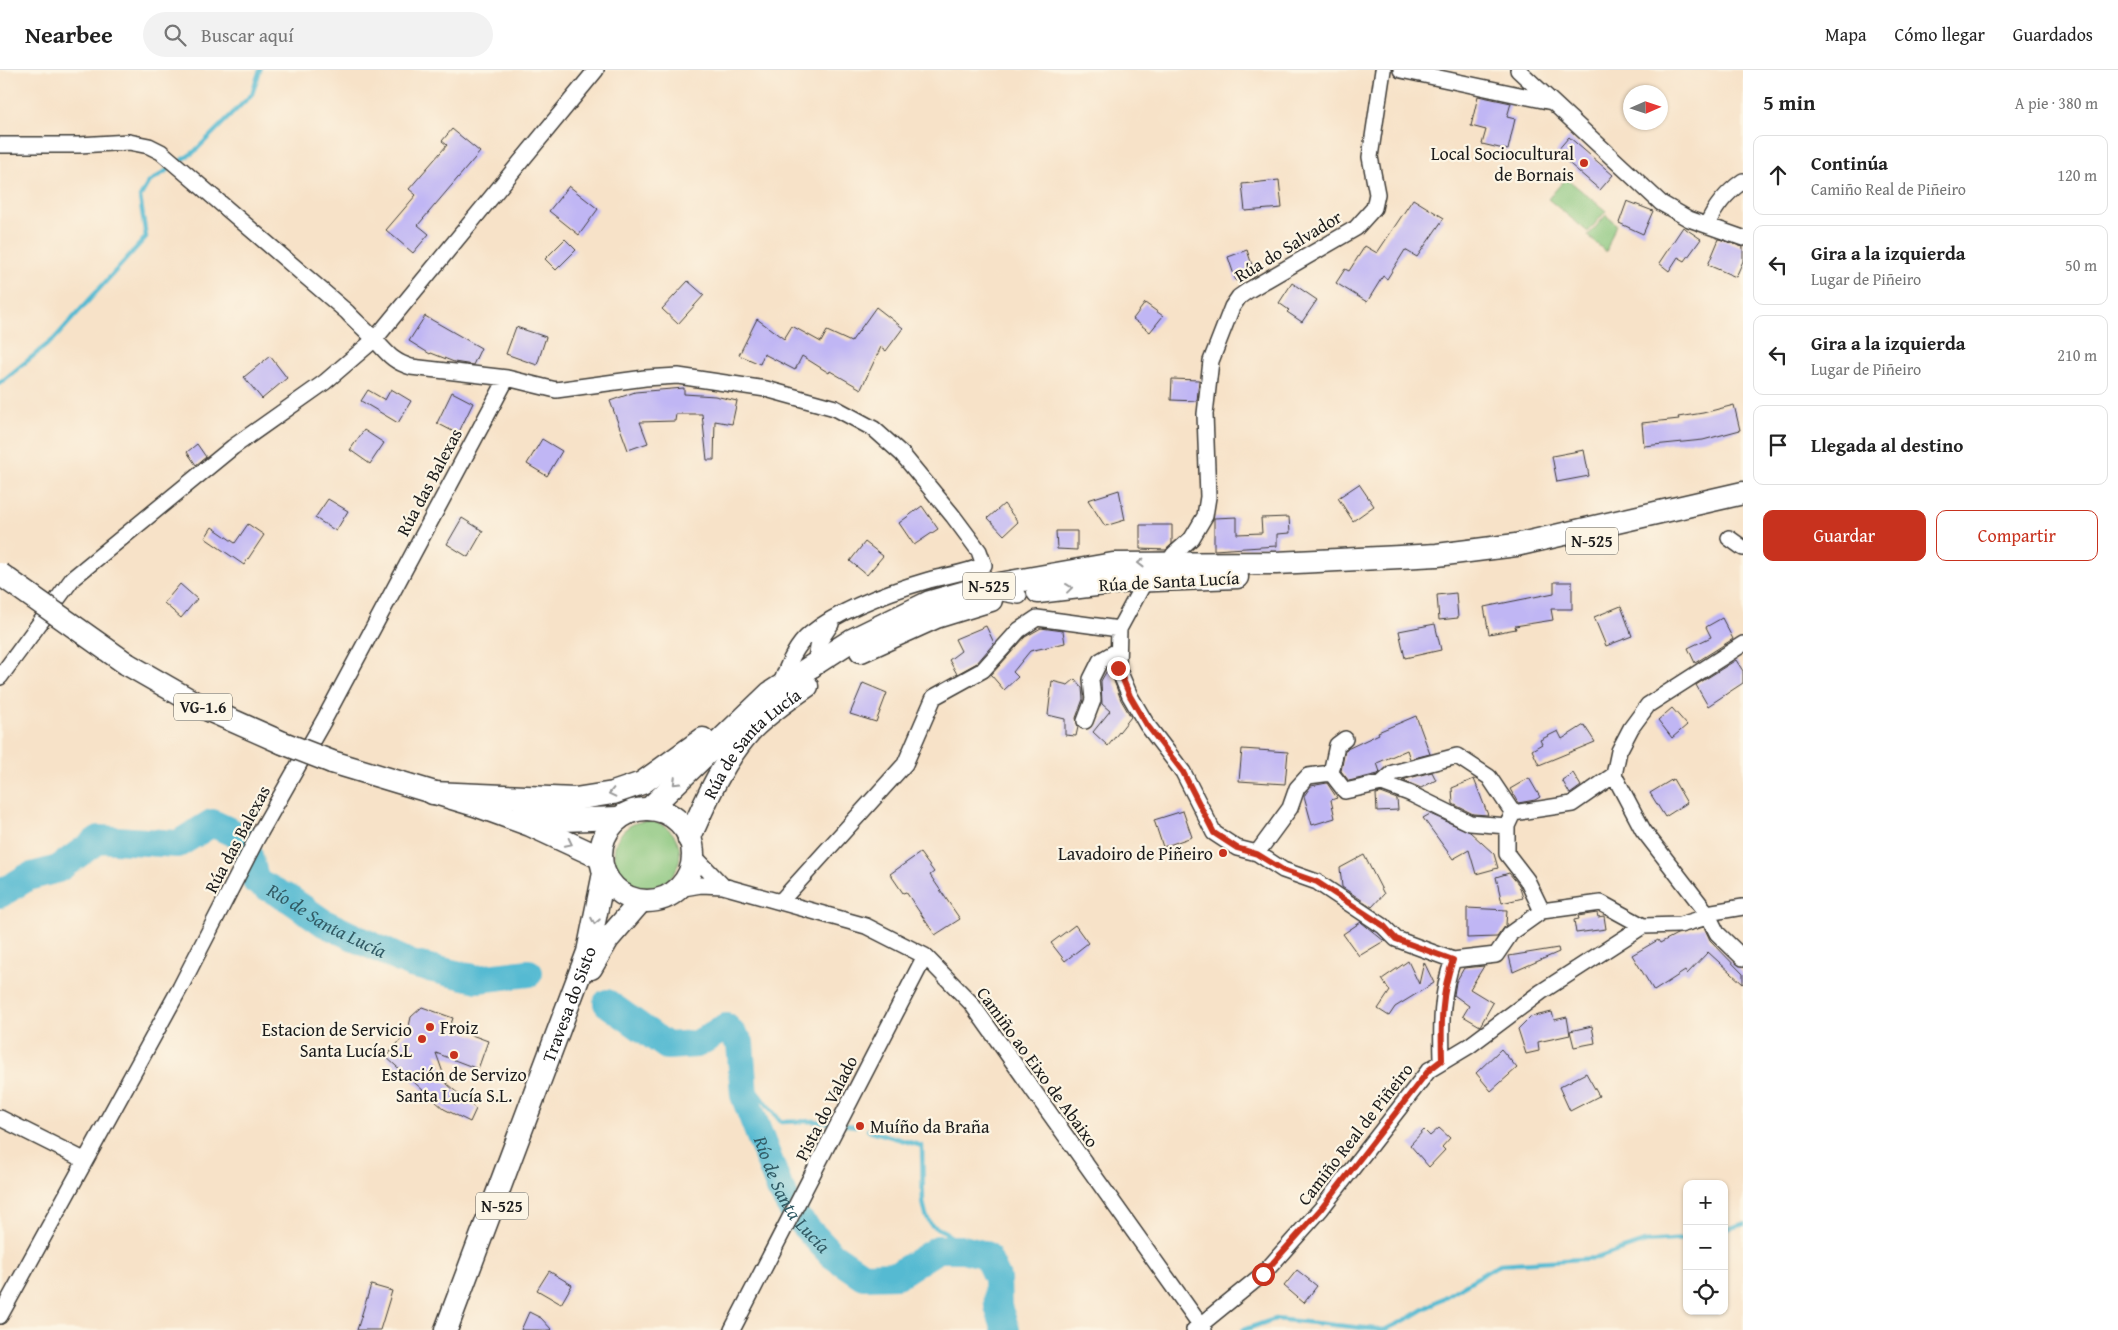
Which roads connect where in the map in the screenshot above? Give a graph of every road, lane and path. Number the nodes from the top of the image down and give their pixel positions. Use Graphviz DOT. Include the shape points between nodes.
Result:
graph roads {
  1 [pos="596,70"];
  2 [pos="1383,70"];
  3 [pos="1401,70"];
  4 [pos="1518,70"];
  5 [pos="1552,102"];
  6 [pos="0,145"];
  7 [pos="1743,181"];
  8 [pos="1707,225"];
  9 [pos="1743,238"];
  10 [pos="375,339"];
  11 [pos="506,378"];
  12 [pos="1743,484"];
  13 [pos="1743,493"];
  14 [pos="1743,506"];
  15 [pos="1647,516"];
  16 [pos="1729,538"];
  17 [pos="1743,548"];
  18 [pos="1168,563"];
  19 [pos="0,574"];
  20 [pos="1145,581"];
  21 [pos="1019,596"];
  22 [pos="837,617"];
  23 [pos="1119,629"];
  24 [pos="804,641"];
  25 [pos="1743,644"];
  26 [pos="1117,651"];
  27 [pos="813,666"];
  28 [pos="0,677"];
  29 [pos="780,687"];
  30 [pos="757,705"];
  31 [pos="1085,720"];
  32 [pos="753,729"];
  33 [pos="1345,740"];
  34 [pos="1331,773"];
  35 [pos="1614,775"];
  36 [pos="1382,783"];
  37 [pos="433,793"];
  38 [pos="475,805"];
  39 [pos="649,809"];
  40 [pos="619,818"];
  41 [pos="1510,820"];
  42 [pos="691,847"];
  43 [pos="1257,854"];
  44 [pos="602,866"];
  45 [pos="723,886"];
  46 [pos="678,889"];
  47 [pos="641,901"];
  48 [pos="781,901"];
  49 [pos="1743,907"];
  50 [pos="1542,911"];
  51 [pos="1707,914"];
  52 [pos="1643,926"];
  53 [pos="925,956"];
  54 [pos="1743,958"];
  55 [pos="1453,960"];
  56 [pos="1442,1060"];
  57 [pos="0,1118"];
  58 [pos="84,1160"];
  59 [pos="0,1316"];
  60 [pos="1199,1328"];
  61 [pos="446,1330"];
  62 [pos="457,1330"];
  63 [pos="732,1330"];
  1 -- 10 [label="street"];
  2 -- 18 [label="street, Rúa do Salvador" via="1370,157 1377,194 1374,208 1356,228 1249,290 1232,307 1211,361 1205,414 1208,498 1205,516 1192,538"];
  3 -- 5 [label="street"];
  4 -- 5 [label="street"];
  5 -- 8 [label="street" via="1661,203"];
  6 -- 10 [label="street" via="129,142 161,152"];
  7 -- 8 [label="street" via="1728,192"];
  8 -- 9 [label="street"];
  10 -- 11 [label="street" via="400,364"];
  10 -- 28 [label="street" via="325,382 233,447 73,578"];
  11 -- 22 [label="street" via="556,390 678,376 766,389 835,408 874,429 902,454 953,516 979,551 984,565 915,584"];
  11 -- 58 [label="street, Rúa das Balexas" via="324,720 257,838 180,988"];
  12 -- 15 [label="street, Rúa de Santa Lucía" via="1704,492"];
  13 -- 15 [label="highway, Rúa de Santa Lucía / N-525"];
  14 -- 20 [label="highway, Rúa de Santa Lucía / N-525" via="1613,537 1478,562 1324,574"];
  15 -- 18 [label="highway, Rúa de Santa Lucía / N-525" via="1516,545 1437,556 1276,563"];
  16 -- 17 [label="street"];
  18 -- 27 [label="highway, Rúa de Santa Lucía / N-525, one-way" via="1113,564 983,587 930,602 852,640"];
  19 -- 37 [label="highway, VG-1.6, bridge" via="127,664 194,703 332,762"];
  21 -- 20 [label="highway, Rúa de Santa Lucía / N-525, one-way" via="1062,588"];
  20 -- 23 [label="street"];
  21 -- 27 [label="street" via="1002,593 978,595 953,602 879,633 826,664"];
  21 -- 32 [label="highway, Rúa de Santa Lucía / N-525" via="986,601 936,617 859,652 792,696"];
  22 -- 24 [label="street" via="809,634"];
  22 -- 27 [label="street" via="818,642"];
  23 -- 26 [label="street"];
  23 -- 48 [label="street" via="1037,618 1019,630 982,670 934,698 905,764"];
  24 -- 27 [label="street" via="802,654"];
  24 -- 29 [label="street" via="790,661"];
  25 -- 35 [label="street" via="1648,705 1619,751"];
  26 -- 31 [label="street" via="1100,661 1091,680 1093,700"];
  26 -- 43 [label="street" via="1118,668 1130,696 1147,725 1183,772 1214,833 1237,848"];
  27 -- 29 [label="highway, Rúa de Santa Lucía / N-525"];
  27 -- 32 [label="street" via="770,703"];
  29 -- 30 [label="highway, Rúa de Santa Lucía / N-525"];
  30 -- 37 [label="highway, one-way" via="730,718 642,783 613,793 575,799"];
  30 -- 39 [label="highway, Rúa de Santa Lucía / N-525, one-way"];
  32 -- 42 [label="highway, Rúa de Santa Lucía / N-525" via="715,782"];
  33 -- 34 [label="street" via="1337,746"];
  34 -- 36 [label="street" via="1345,791"];
  34 -- 43 [label="street" via="1308,776 1297,788 1290,808"];
  35 -- 41 [label="street" via="1572,804"];
  35 -- 51 [label="street" via="1643,830"];
  36 -- 41 [label="street" via="1470,824"];
  36 -- 41 [label="street" via="1392,773 1456,756 1489,777"];
  37 -- 38 [label="highway, VG-1.6"];
  38 -- 40 [label="highway, VG-1.6" via="562,820"];
  38 -- 44 [label="highway, VG-1.6, one-way" via="530,825"];
  39 -- 40 [label="highway, N-525" via="633,811"];
  39 -- 42 [label="highway" via="674,818 683,827"];
  40 -- 44 [label="highway, N-525" via="608,829 602,843"];
  41 -- 50 [label="street" via="1507,854 1527,880"];
  42 -- 45 [label="street"];
  42 -- 46 [label="highway, N-525" via="691,868"];
  43 -- 55 [label="street" via="1283,870 1317,882 1384,926 1396,939"];
  44 -- 47 [label="highway" via="613,887"];
  44 -- 61 [label="highway, Travesa do Sisto / N-525, one-way" via="588,952"];
  45 -- 46 [label="street"];
  45 -- 48 [label="street, Camiño ao Eixo de Abaixo"];
  46 -- 47 [label="highway" via="667,897"];
  47 -- 62 [label="highway, Travesa do Sisto / N-525" via="608,939 591,968"];
  48 -- 53 [label="street, Camiño ao Eixo de Abaixo" via="866,926"];
  49 -- 51 [label="street"];
  50 -- 52 [label="street" via="1601,903"];
  50 -- 55 [label="street" via="1511,933 1496,955"];
  51 -- 52 [label="street" via="1680,925"];
  51 -- 54 [label="street" via="1717,934"];
  52 -- 56 [label="street, Camiño Real de Piñeiro" via="1541,992 1469,1046"];
  53 -- 60 [label="street, Camiño ao Eixo de Abaixo" via="971,1004"];
  53 -- 63 [label="street, Pista do Valado"];
  55 -- 56 [label="street" via="1447,978 1441,1028"];
  56 -- 60 [label="street, Camiño Real de Piñeiro" via="1429,1070 1321,1209 1263,1274"];
  57 -- 58 [label="street"];
  58 -- 59 [label="street, Rúa das Balexas"];
}
